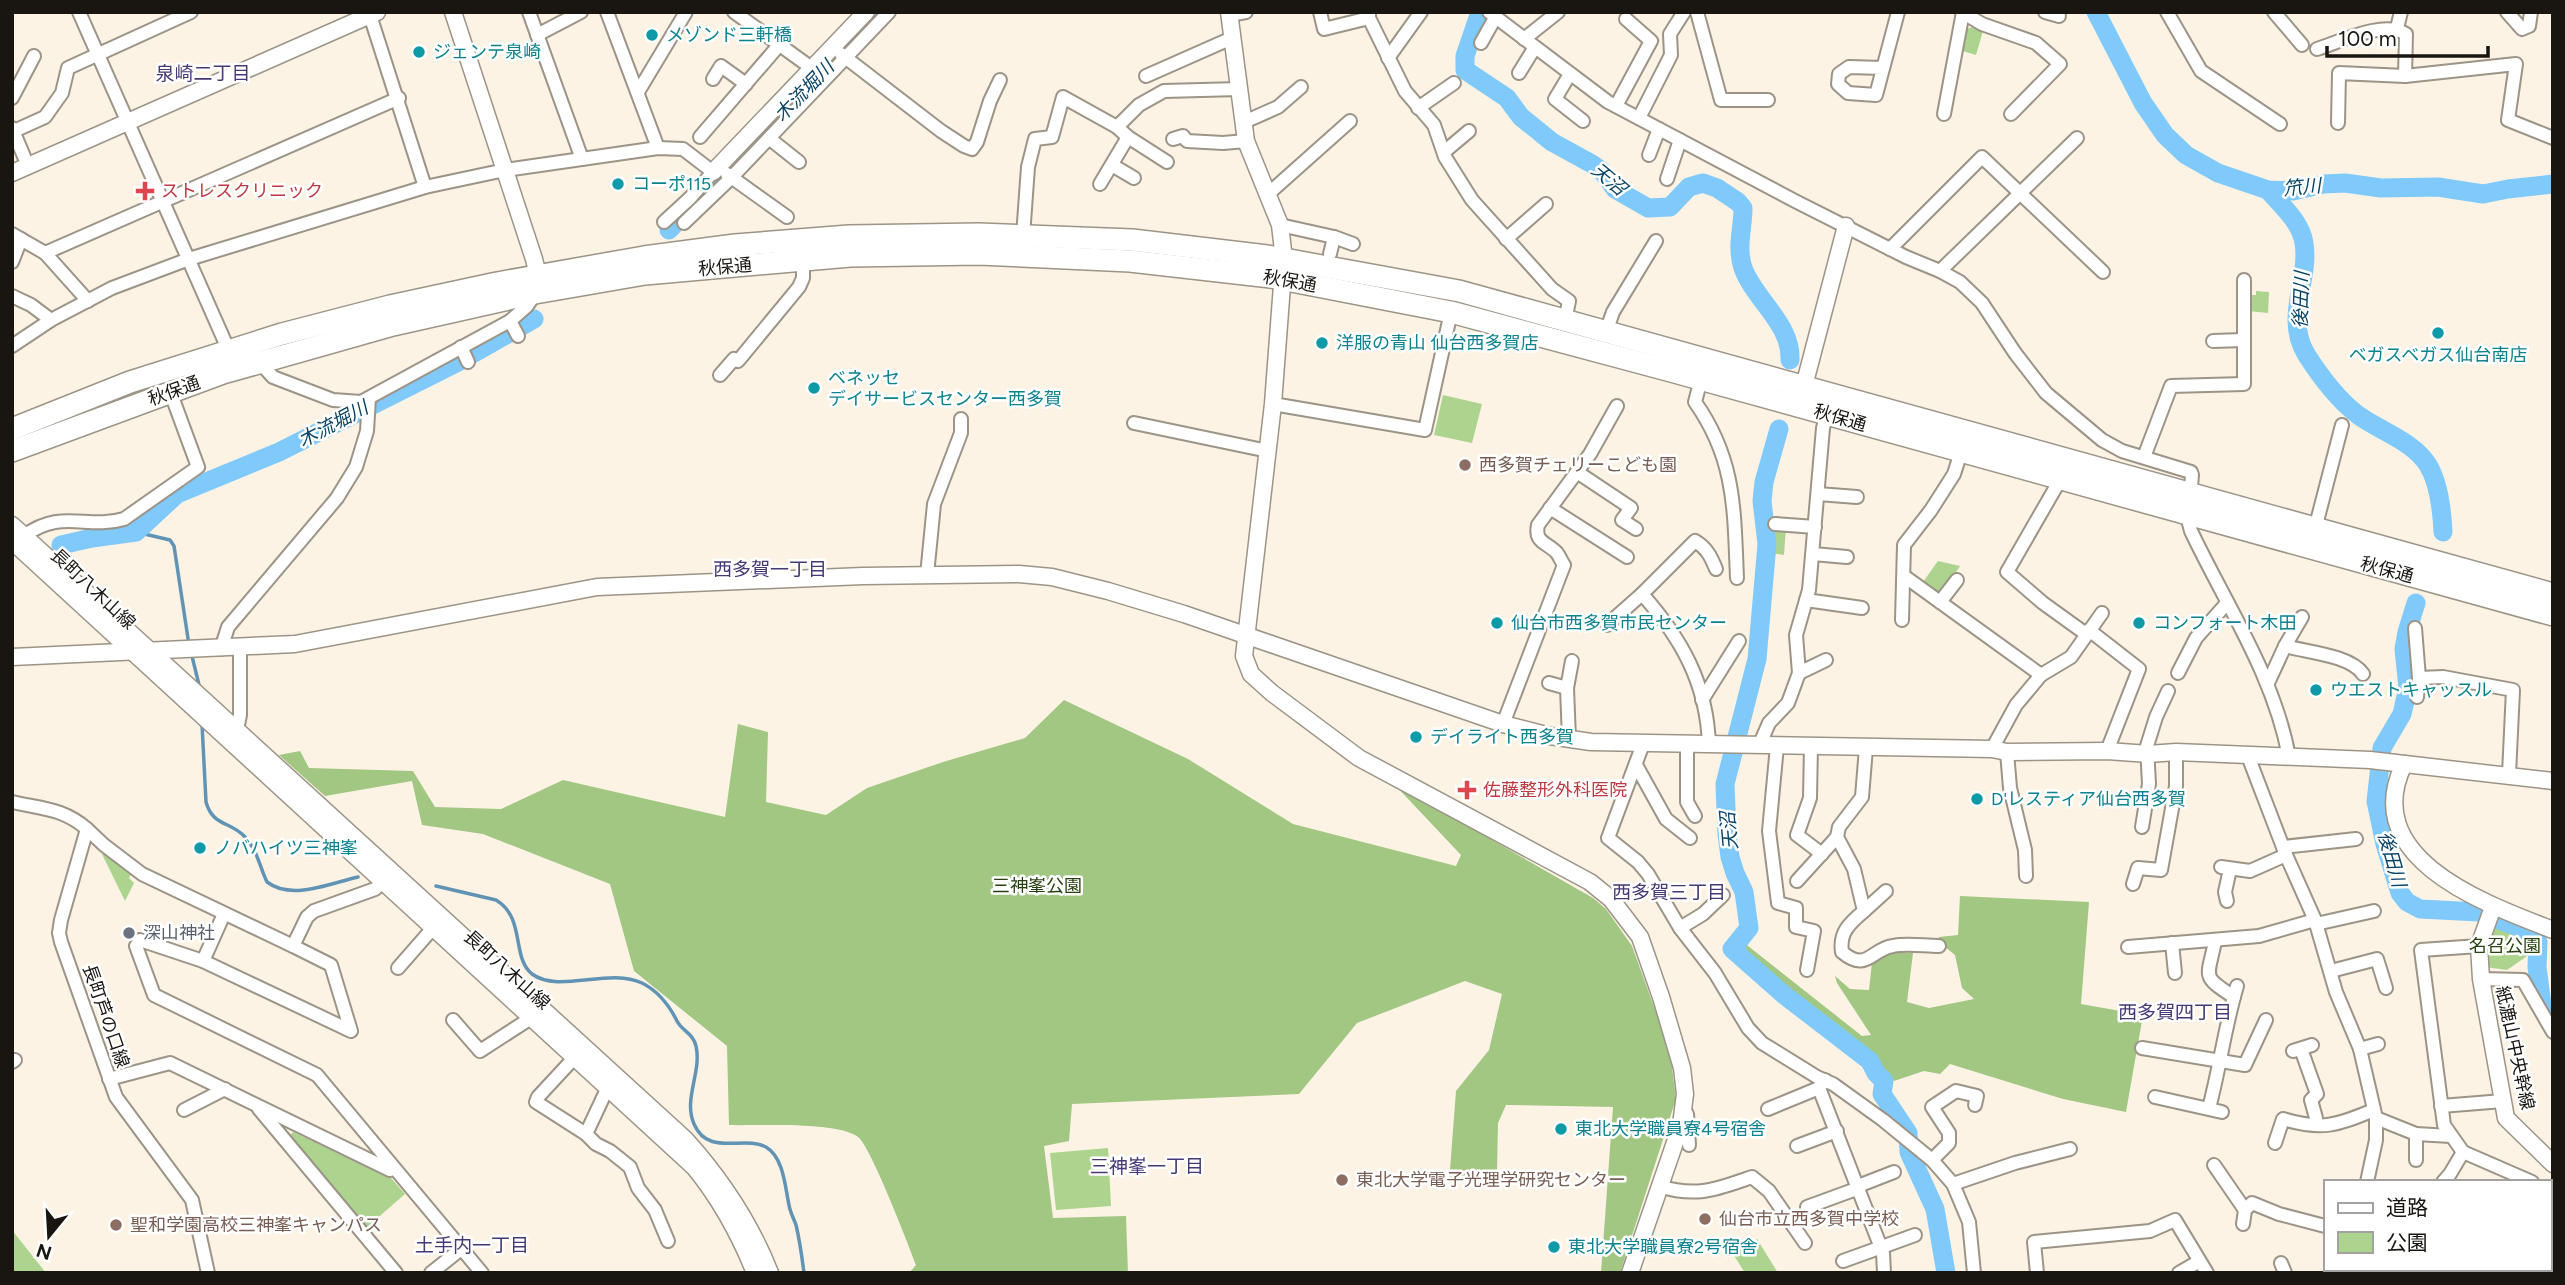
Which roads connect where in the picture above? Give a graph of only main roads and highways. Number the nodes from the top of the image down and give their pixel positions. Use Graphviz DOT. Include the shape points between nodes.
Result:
graph roads {
  1 [pos="1283,269"];
  2 [pos="536,284"];
  3 [pos="12,429"];
  4 [pos="12,451"];
  5 [pos="2189,505"];
  6 [pos="2553,594"];
  7 [pos="2553,615"];
  1 -- 2 [label="highway, 秋保通" via="1007,255 850,256"];
  1 -- 2 [label="highway, 秋保通" via="1132,240 979,234 849,236 643,257"];
  1 -- 5 [label="highway, 秋保通" via="2060,480"];
  1 -- 5 [label="highway, 秋保通" via="1329,259 1459,291 1804,386"];
  2 -- 3 [label="highway, 秋保通" via="390,306 130,382"];
  2 -- 4 [label="highway, 秋保通" via="170,391"];
  5 -- 6 [label="highway, 秋保通" via="2315,529"];
  5 -- 7 [label="highway, 秋保通"];
}
